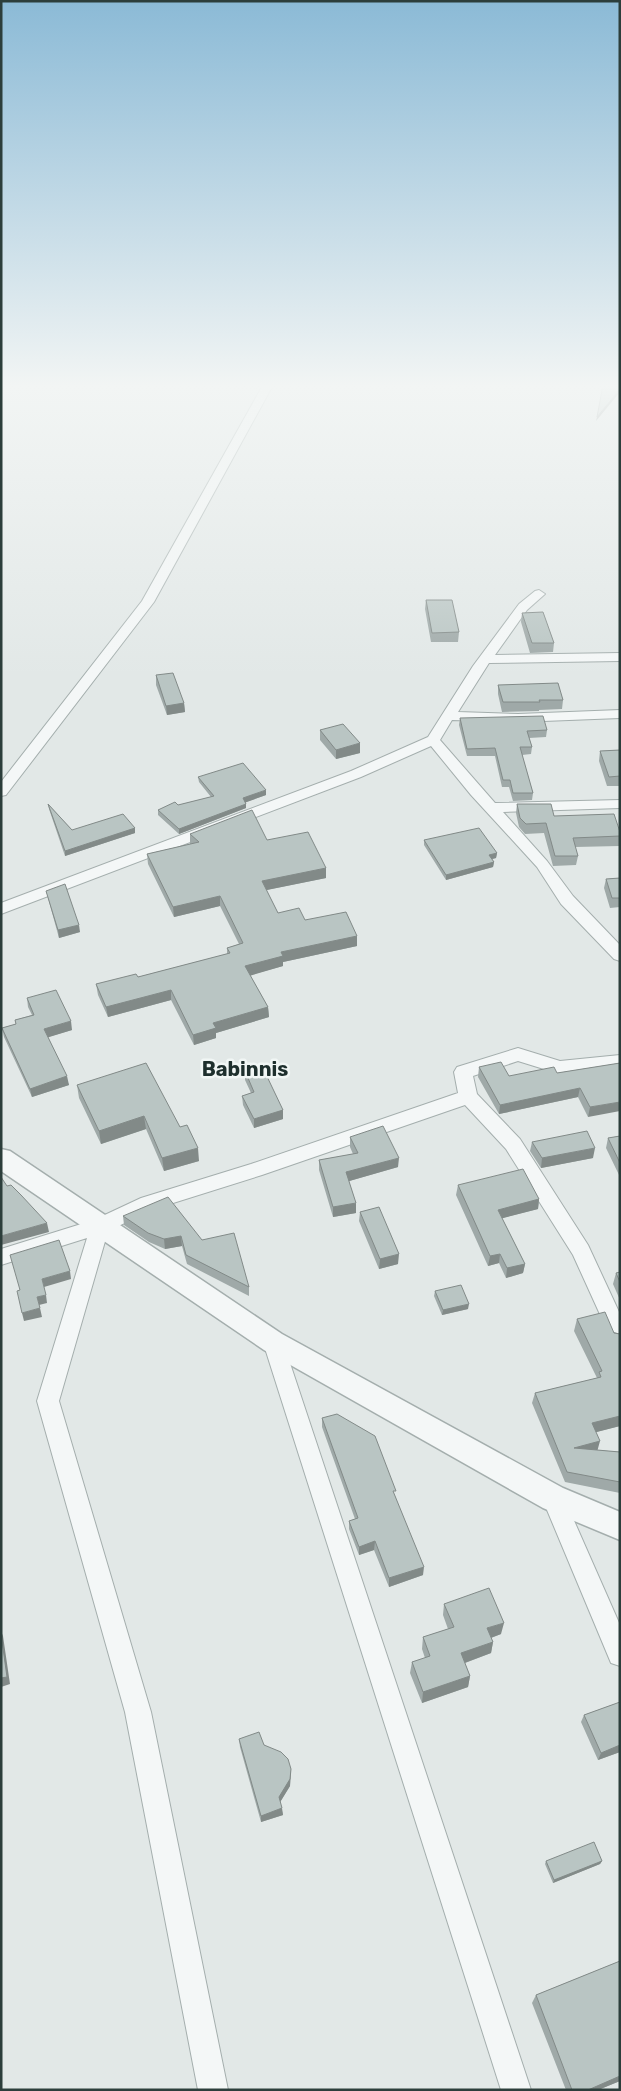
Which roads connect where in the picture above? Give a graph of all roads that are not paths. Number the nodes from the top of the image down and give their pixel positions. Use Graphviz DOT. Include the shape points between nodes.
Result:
graph roads {
  1 [pos="214,483"];
  2 [pos="539,594"];
  3 [pos="620,657"];
  4 [pos="485,659"];
  5 [pos="620,714"];
  6 [pos="448,716"];
  7 [pos="433,740"];
  8 [pos="1,792"];
  9 [pos="620,804"];
  10 [pos="491,808"];
  11 [pos="1,909"];
  12 [pos="620,956"];
  13 [pos="620,1061"];
  14 [pos="468,1097"];
  15 [pos="1,1158"];
  16 [pos="100,1226"];
  17 [pos="1,1257"];
  18 [pos="620,1337"];
  19 [pos="273,1342"];
  20 [pos="553,1498"];
  21 [pos="620,1526"];
  22 [pos="620,1654"];
  23 [pos="213,2090"];
  24 [pos="516,2090"];
  1 -- 8 [label="street" via="148,602"];
  2 -- 4 [label="street" via="523,607"];
  3 -- 4 [label="street"];
  4 -- 6 [label="street"];
  5 -- 6 [label="street" via="518,718"];
  6 -- 7 [label="street"];
  7 -- 10 [label="street"];
  7 -- 11 [label="street" via="356,774"];
  9 -- 10 [label="street"];
  10 -- 12 [label="street" via="542,864 567,900"];
  13 -- 14 [label="street" via="560,1068 518,1054 463,1072"];
  14 -- 16 [label="street" via="148,1203"];
  14 -- 18 [label="street" via="513,1144 582,1251"];
  15 -- 16 [label="street"];
  16 -- 17 [label="street"];
  16 -- 19 [label="street"];
  16 -- 23 [label="street" via="48,1401 138,1712"];
  19 -- 20 [label="street"];
  19 -- 24 [label="street"];
  20 -- 21 [label="street"];
  20 -- 22 [label="street"];
}
